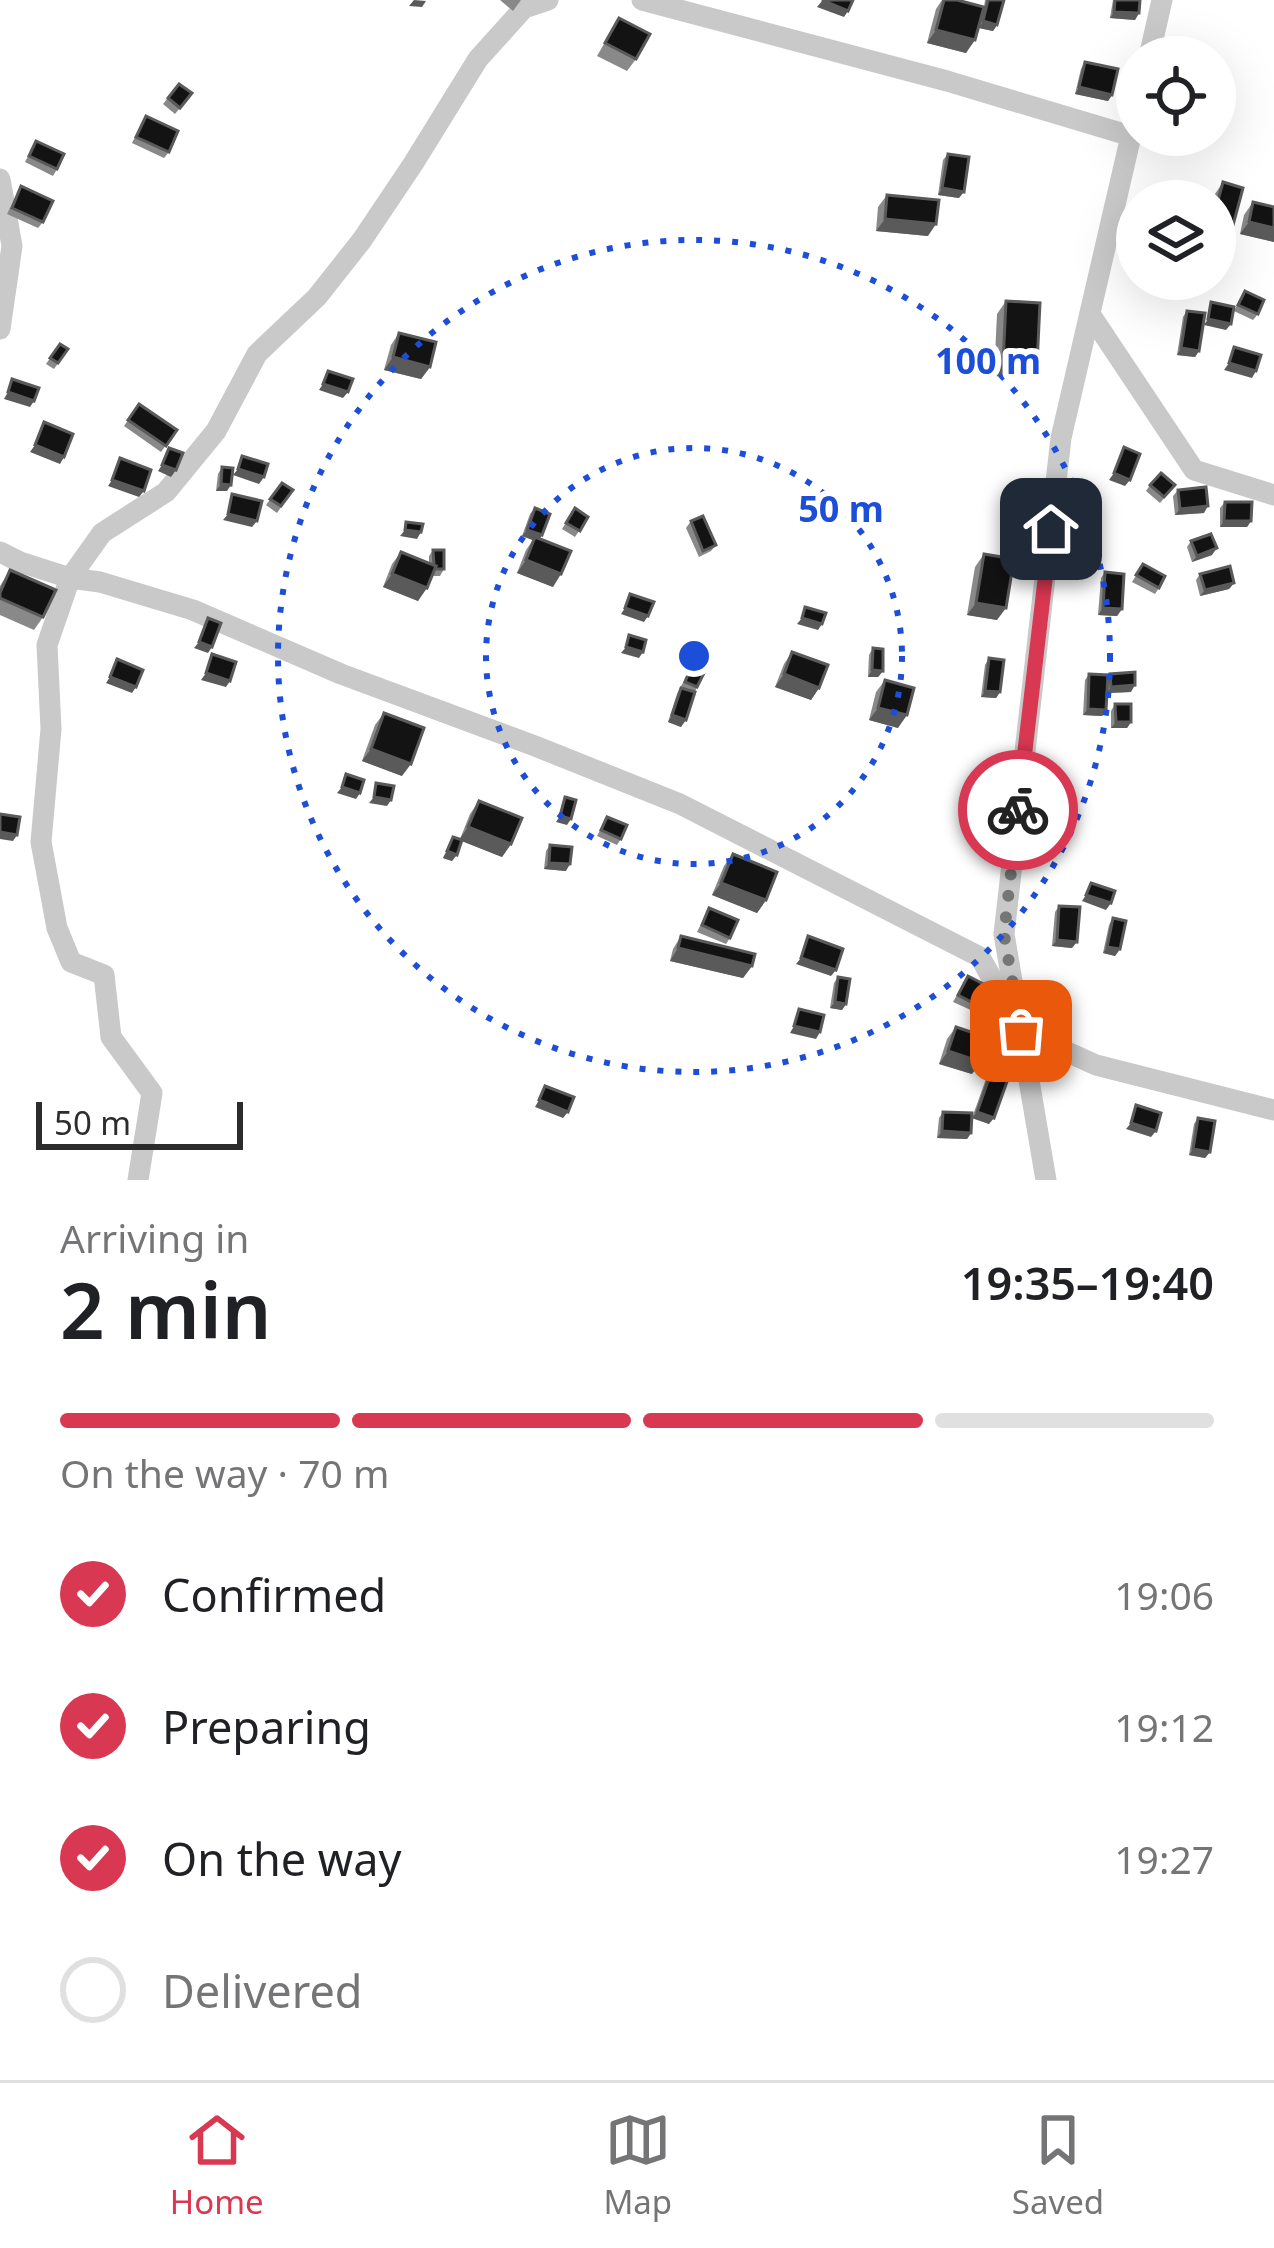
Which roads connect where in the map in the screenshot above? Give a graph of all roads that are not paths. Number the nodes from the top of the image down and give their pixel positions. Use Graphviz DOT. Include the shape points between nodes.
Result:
graph roads {
  1 [pos="548,0"];
  2 [pos="642,0"];
  3 [pos="1162,0"];
  4 [pos="1154,36"];
  5 [pos="1116,132"];
  6 [pos="1126,156"];
  7 [pos="1,190"];
  8 [pos="1090,314"];
  9 [pos="0,329"];
  10 [pos="1274,494"];
  11 [pos="0,552"];
  12 [pos="70,578"];
  13 [pos="1021,1031"];
  14 [pos="1274,1110"];
  15 [pos="138,1180"];
  16 [pos="1046,1180"];
  1 -- 12 [label="street" via="524,8 478,58 362,240 257,354 216,431 166,492 102,533"];
  2 -- 5 [label="street"];
  3 -- 4 [label="street"];
  6 -- 8 [label="street"];
  7 -- 9 [label="street" via="12,246"];
  8 -- 10 [label="street" via="1194,470"];
  8 -- 13 [label="street" via="1061,438 1004,934"];
  11 -- 12 [label="street"];
  12 -- 13 [label="street" via="193,610 680,804 980,957"];
  12 -- 15 [label="street" via="47,645 51,729 41,842 71,962 104,976 111,1037 152,1094"];
  13 -- 14 [label="street" via="1096,1065"];
  13 -- 16 [label="street"];
}
